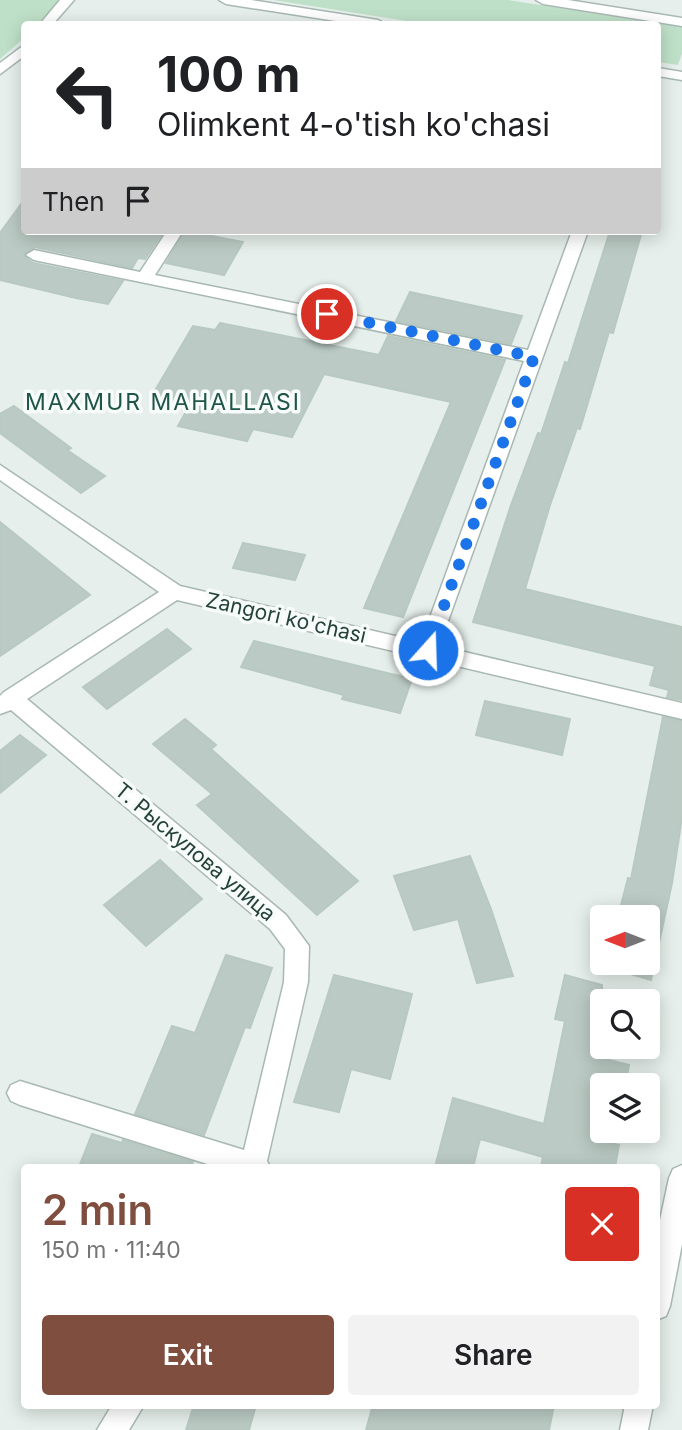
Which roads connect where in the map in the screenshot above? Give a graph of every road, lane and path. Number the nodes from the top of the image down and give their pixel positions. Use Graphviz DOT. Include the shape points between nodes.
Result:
graph roads {
  1 [pos="68,0"];
  2 [pos="226,0"];
  3 [pos="543,0"];
  4 [pos="49,21"];
  5 [pos="359,21"];
  6 [pos="682,22"];
  7 [pos="21,51"];
  8 [pos="0,70"];
  9 [pos="661,72"];
  10 [pos="682,76"];
  11 [pos="172,235"];
  12 [pos="579,235"];
  13 [pos="34,255"];
  14 [pos="145,277"];
  15 [pos="534,357"];
  16 [pos="0,471"];
  17 [pos="174,592"];
  18 [pos="428,650"];
  19 [pos="6,702"];
  20 [pos="682,710"];
  21 [pos="20,1093"];
  22 [pos="245,1164"];
  23 [pos="255,1164"];
  24 [pos="682,1178"];
  25 [pos="660,1285"];
  26 [pos="128,1409"];
  27 [pos="638,1409"];
  28 [pos="111,1430"];
  29 [pos="634,1430"];
  1 -- 4 [label="street"];
  2 -- 5 [label="street"];
  3 -- 6 [label="street"];
  7 -- 8 [label="street"];
  9 -- 10 [label="street"];
  11 -- 14 [label="street"];
  12 -- 15 [label="street"];
  13 -- 14 [label="street"];
  14 -- 15 [label="street"];
  15 -- 18 [label="street"];
  16 -- 17 [label="street"];
  17 -- 18 [label="street, Zangori ko'chasi"];
  17 -- 19 [label="street"];
  18 -- 20 [label="street, Zangori ko'chasi"];
  19 -- 23 [label="street, Т. Рыскулова улица" via="278,922 297,946 296,982"];
  21 -- 22 [label="street"];
  24 -- 25 [label="street"];
  26 -- 28 [label="street"];
  27 -- 29 [label="street"];
}
